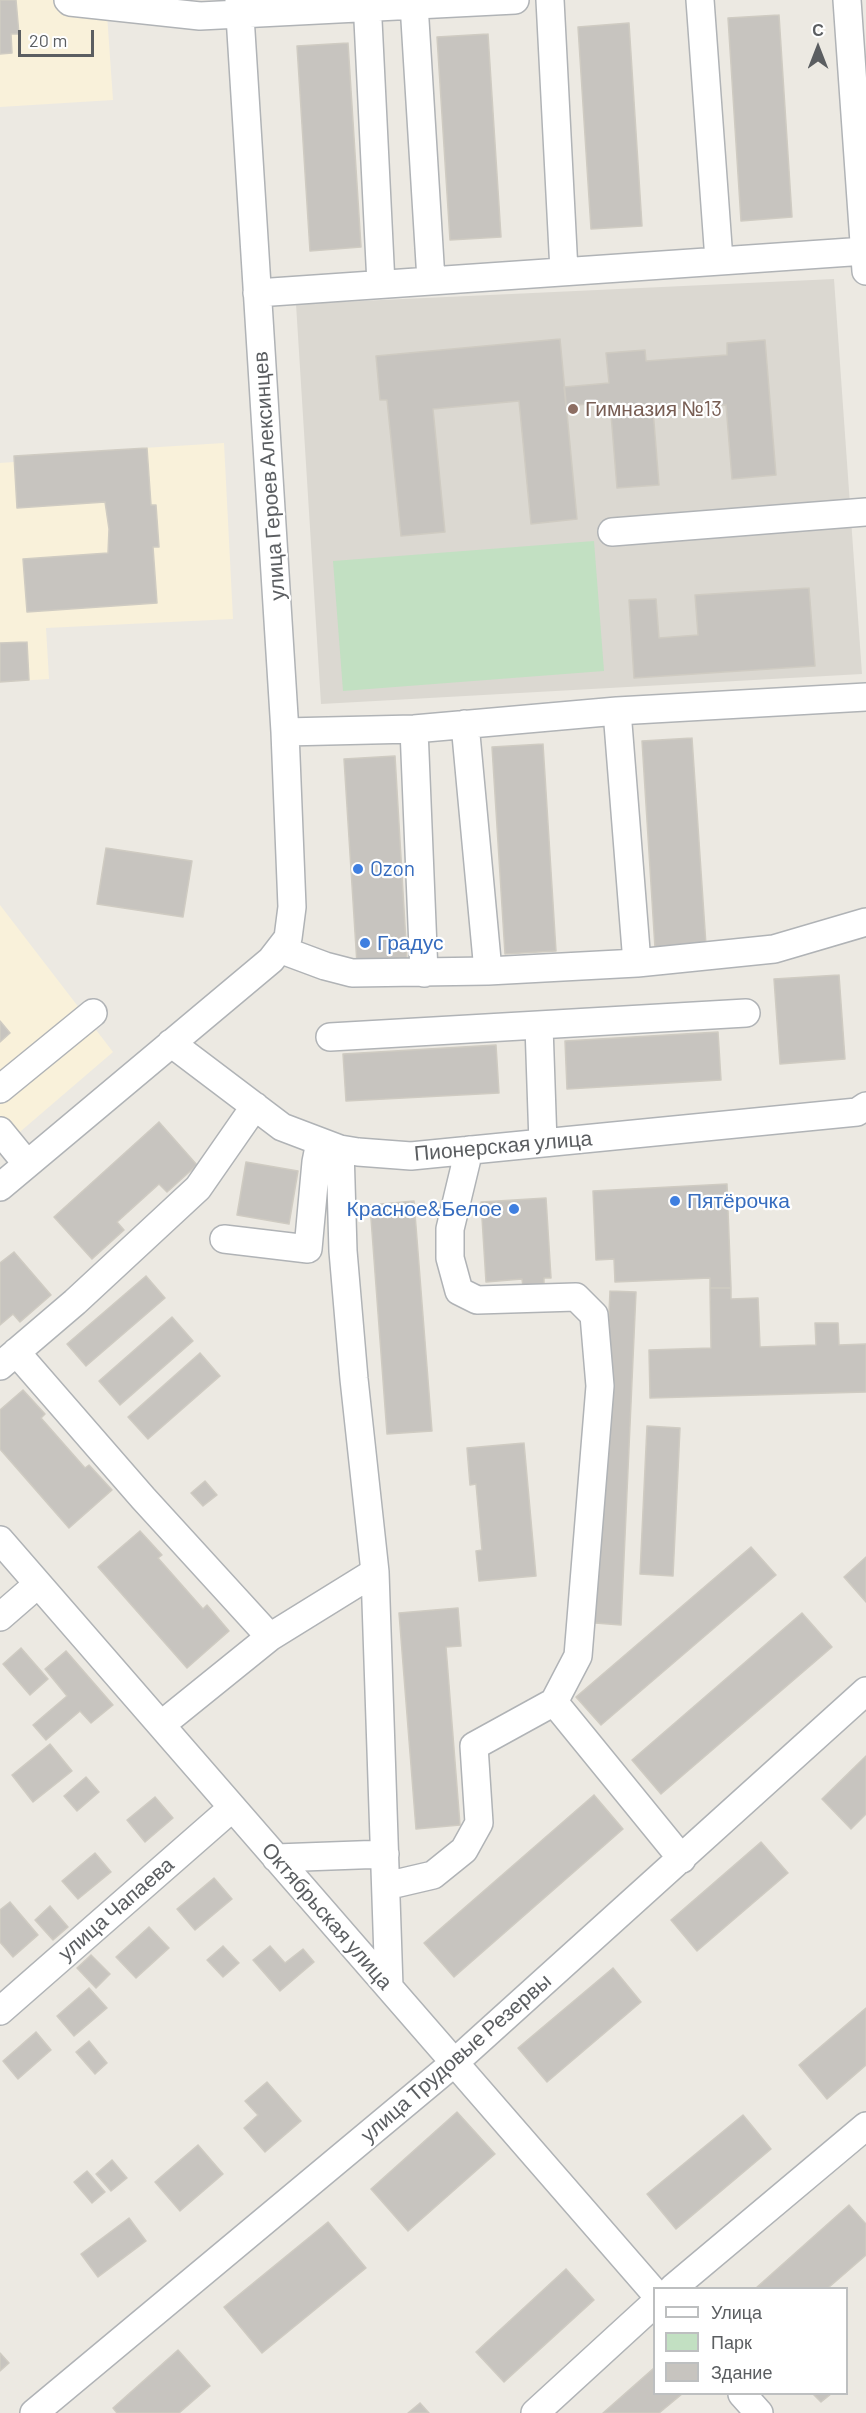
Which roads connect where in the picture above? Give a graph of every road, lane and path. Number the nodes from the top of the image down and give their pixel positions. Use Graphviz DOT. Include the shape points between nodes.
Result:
graph roads {
  1 [pos="68,0"];
  2 [pos="515,0"];
  3 [pos="550,0"];
  4 [pos="699,0"];
  5 [pos="847,0"];
  6 [pos="367,3"];
  7 [pos="414,4"];
  8 [pos="240,8"];
  9 [pos="859,71"];
  10 [pos="719,260"];
  11 [pos="865,261"];
  12 [pos="564,271"];
  13 [pos="431,280"];
  14 [pos="381,284"];
  15 [pos="257,293"];
  16 [pos="866,512"];
  17 [pos="612,532"];
  18 [pos="866,697"];
  19 [pos="617,711"];
  20 [pos="465,724"];
  21 [pos="414,729"];
  22 [pos="285,732"];
  23 [pos="866,922"];
  24 [pos="282,950"];
  25 [pos="637,963"];
  26 [pos="488,970"];
  27 [pos="424,973"];
  28 [pos="93,1013"];
  29 [pos="747,1013"];
  30 [pos="539,1026"];
  31 [pos="330,1037"];
  32 [pos="171,1042"];
  33 [pos="0,1089"];
  34 [pos="255,1106"];
  35 [pos="866,1106"];
  36 [pos="0,1131"];
  37 [pos="543,1143"];
  38 [pos="330,1145"];
  39 [pos="469,1150"];
  40 [pos="27,1164"];
  41 [pos="0,1187"];
  42 [pos="224,1239"];
  43 [pos="8,1359"];
  44 [pos="0,1540"];
  45 [pos="375,1572"];
  46 [pos="38,1584"];
  47 [pos="0,1617"];
  48 [pos="270,1637"];
  49 [pos="866,1691"];
  50 [pos="554,1702"];
  51 [pos="161,1725"];
  52 [pos="232,1808"];
  53 [pos="385,1854"];
  54 [pos="276,1857"];
  55 [pos="682,1859"];
  56 [pos="386,1886"];
  57 [pos="388,1987"];
  58 [pos="0,2012"];
  59 [pos="454,2062"];
  60 [pos="866,2126"];
  61 [pos="675,2287"];
  62 [pos="653,2291"];
  63 [pos="653,2305"];
  64 [pos="743,2395"];
  65 [pos="34,2413"];
  66 [pos="535,2413"];
  67 [pos="759,2413"];
  1 -- 8 [label="street" via="200,16"];
  2 -- 7 [label="street"];
  3 -- 12 [label="street"];
  4 -- 10 [label="street"];
  5 -- 9 [label="street"];
  6 -- 7 [label="street"];
  6 -- 8 [label="street"];
  6 -- 14 [label="street"];
  7 -- 13 [label="street"];
  8 -- 15 [label="street, улица Героев Алексинцев"];
  9 -- 11 [label="street"];
  10 -- 11 [label="street"];
  10 -- 12 [label="street"];
  12 -- 13 [label="street"];
  13 -- 14 [label="street"];
  14 -- 15 [label="street"];
  15 -- 22 [label="street, улица Героев Алексинцев"];
  16 -- 17 [label="street"];
  18 -- 19 [label="street"];
  19 -- 20 [label="street"];
  19 -- 25 [label="street"];
  20 -- 21 [label="street"];
  20 -- 26 [label="street"];
  21 -- 22 [label="street"];
  21 -- 27 [label="street"];
  22 -- 24 [label="street, улица Героев Алексинцев" via="292,908 288,938"];
  23 -- 25 [label="street" via="774,949"];
  24 -- 27 [label="street" via="352,973"];
  24 -- 32 [label="street"];
  25 -- 26 [label="street"];
  26 -- 27 [label="street"];
  28 -- 33 [label="street"];
  29 -- 30 [label="street"];
  30 -- 31 [label="street"];
  30 -- 37 [label="street"];
  32 -- 34 [label="street, Пионерская улица"];
  32 -- 40 [label="street"];
  34 -- 38 [label="street, Пионерская улица" via="282,1127"];
  34 -- 43 [label="street" via="198,1188"];
  35 -- 37 [label="street, Пионерская улица" via="857,1112"];
  36 -- 40 [label="street"];
  37 -- 39 [label="street, Пионерская улица"];
  38 -- 39 [label="street, Пионерская улица" via="411,1156"];
  38 -- 42 [label="street" via="316,1162 308,1249"];
  38 -- 45 [label="street"];
  39 -- 50 [label="street" via="450,1229 450,1258 459,1291 477,1300 576,1297 594,1314 600,1386 578,1656"];
  40 -- 41 [label="street"];
  43 -- 48 [label="street"];
  44 -- 46 [label="street, Октябрьская улица"];
  45 -- 48 [label="street"];
  45 -- 53 [label="street"];
  46 -- 47 [label="street"];
  46 -- 51 [label="street, Октябрьская улица"];
  48 -- 51 [label="street"];
  49 -- 55 [label="street, улица Трудовые Резервы"];
  50 -- 55 [label="street"];
  50 -- 56 [label="street" via="474,1746 479,1823 464,1850 433,1875"];
  51 -- 52 [label="street, Октябрьская улица"];
  52 -- 54 [label="street, Октябрьская улица"];
  52 -- 58 [label="street, улица Чапаева"];
  53 -- 54 [label="street"];
  53 -- 56 [label="street"];
  54 -- 57 [label="street, Октябрьская улица"];
  55 -- 59 [label="street, улица Трудовые Резервы"];
  56 -- 57 [label="street"];
  57 -- 59 [label="street, Октябрьская улица"];
  59 -- 62 [label="street, Октябрьская улица"];
  59 -- 65 [label="street, улица Трудовые Резервы"];
  60 -- 61 [label="street"];
  63 -- 66 [label="street"];
  64 -- 67 [label="street"];
}
